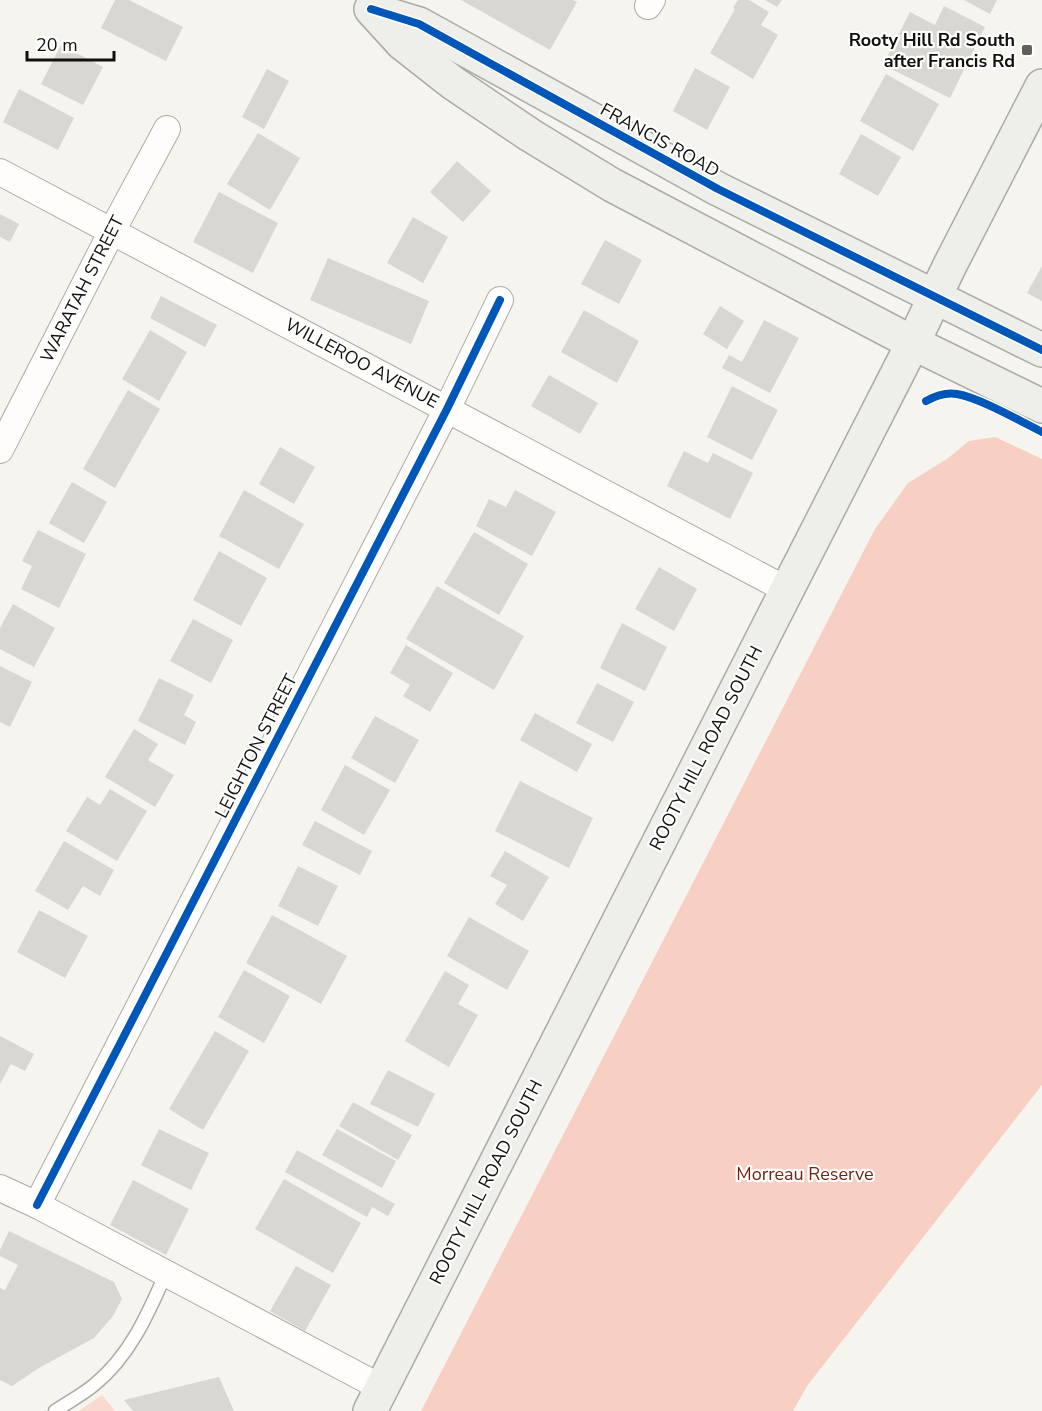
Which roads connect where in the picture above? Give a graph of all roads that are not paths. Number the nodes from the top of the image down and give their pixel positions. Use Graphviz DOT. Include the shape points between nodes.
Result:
graph roads {
  1 [pos="363,5"];
  2 [pos="1042,86"];
  3 [pos="167,129"];
  4 [pos="0,172"];
  5 [pos="112,231"];
  6 [pos="936,298"];
  7 [pos="500,300"];
  8 [pos="914,344"];
  9 [pos="1042,350"];
  10 [pos="1042,406"];
  11 [pos="447,409"];
  12 [pos="0,450"];
  13 [pos="787,590"];
  14 [pos="0,1188"];
  15 [pos="37,1205"];
  16 [pos="166,1273"];
  17 [pos="376,1399"];
  18 [pos="55,1411"];
  1 -- 6 [label="main road, FRANCIS ROAD" via="419,24 718,189"];
  1 -- 8 [label="main road, FRANCIS ROAD" via="402,43 453,83 530,135 612,185"];
  2 -- 6 [label="main road, ROOTY HILL ROAD SOUTH"];
  3 -- 5 [label="street, WARATAH STREET"];
  4 -- 5 [label="street, WILLEROO AVENUE"];
  5 -- 11 [label="street, WILLEROO AVENUE"];
  5 -- 12 [label="street, WARATAH STREET"];
  6 -- 8 [label="main road, ROOTY HILL ROAD SOUTH"];
  6 -- 9 [label="main road, FRANCIS ROAD"];
  7 -- 11 [label="street, LEIGHTON STREET"];
  8 -- 10 [label="main road, FRANCIS ROAD"];
  8 -- 13 [label="main road, ROOTY HILL ROAD SOUTH"];
  11 -- 13 [label="street, WILLEROO AVENUE"];
  11 -- 15 [label="street, LEIGHTON STREET"];
  13 -- 17 [label="main road, ROOTY HILL ROAD SOUTH"];
  14 -- 15 [label="street"];
  15 -- 16 [label="street"];
  16 -- 17 [label="street"];
  16 -- 18 [label="lane" via="127,1350 93,1385"];
}
